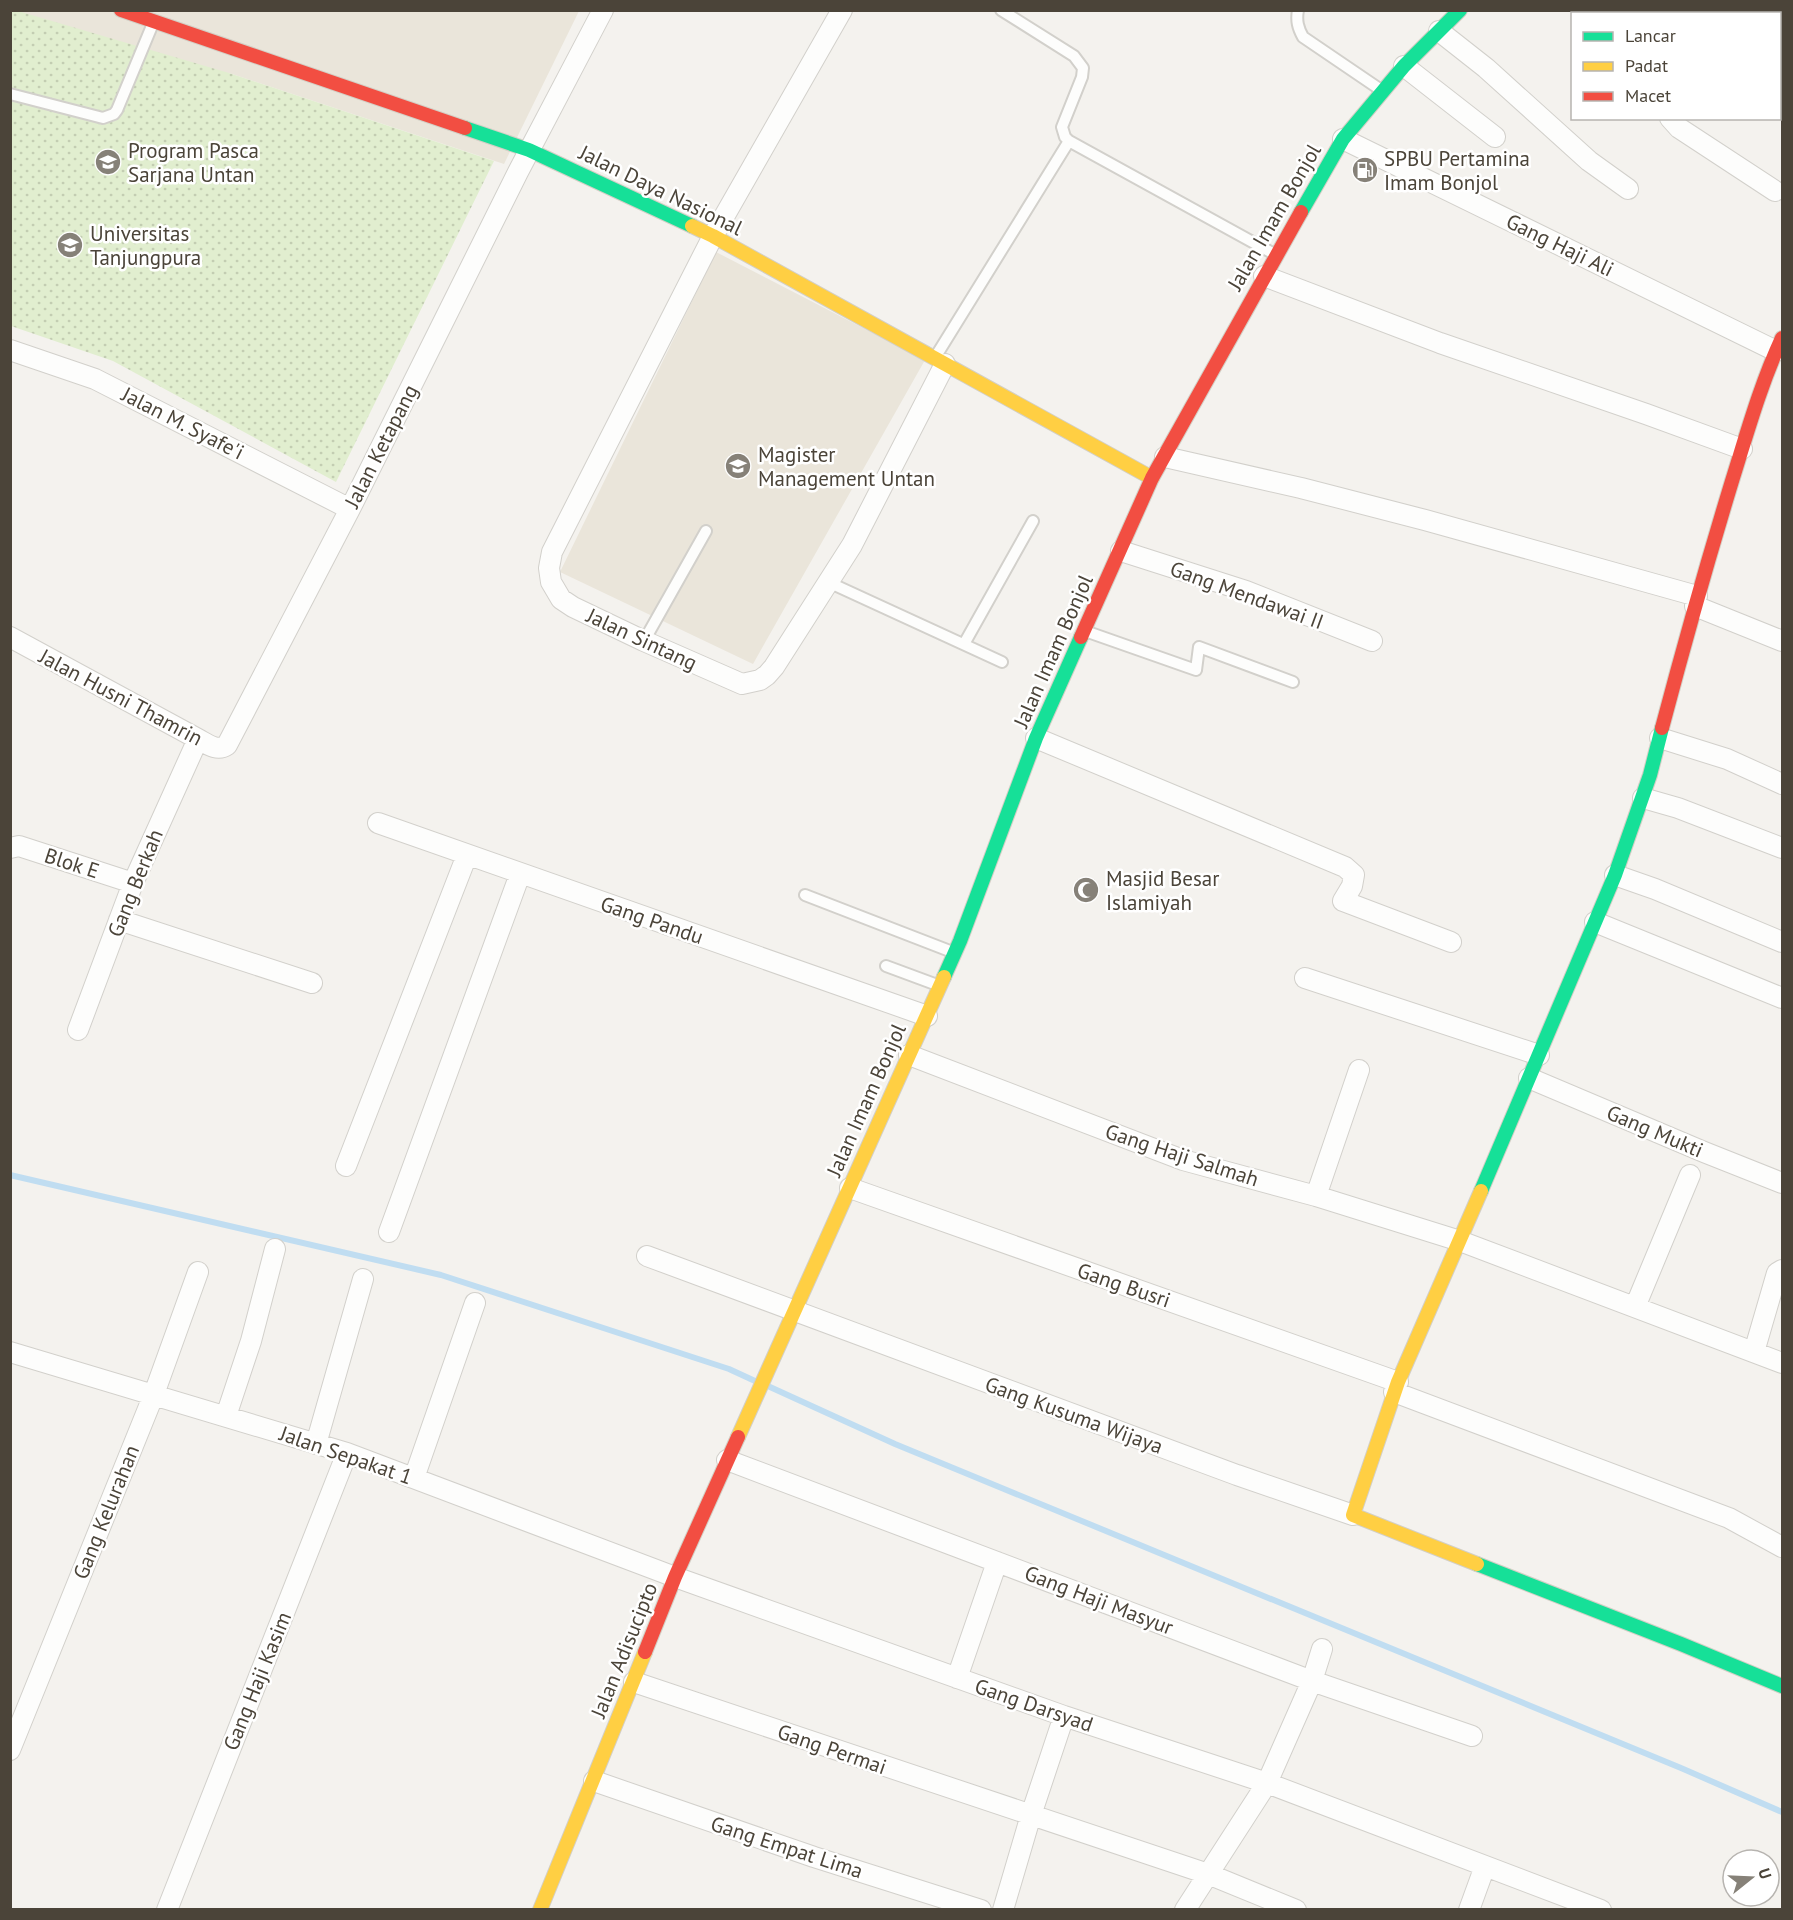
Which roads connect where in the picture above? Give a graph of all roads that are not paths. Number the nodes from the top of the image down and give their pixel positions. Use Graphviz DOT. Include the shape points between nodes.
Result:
graph roads {
  1 [pos="121,10"];
  2 [pos="603,10"];
  3 [pos="842,10"];
  4 [pos="1001,10"];
  5 [pos="1298,10"];
  6 [pos="1460,10"];
  7 [pos="154,21"];
  8 [pos="1439,31"];
  9 [pos="1404,66"];
  10 [pos="1382,91"];
  11 [pos="10,94"];
  12 [pos="1672,120"];
  13 [pos="1495,137"];
  14 [pos="1343,139"];
  15 [pos="1069,141"];
  16 [pos="529,150"];
  17 [pos="1628,189"];
  18 [pos="1775,191"];
  19 [pos="713,236"];
  20 [pos="1276,255"];
  21 [pos="1264,276"];
  22 [pos="10,350"];
  23 [pos="1779,352"];
  24 [pos="939,362"];
  25 [pos="1742,449"];
  26 [pos="1165,457"];
  27 [pos="1152,478"];
  28 [pos="350,509"];
  29 [pos="1033,521"];
  30 [pos="706,531"];
  31 [pos="1121,551"];
  32 [pos="828,582"];
  33 [pos="1696,601"];
  34 [pos="1085,631"];
  35 [pos="10,637"];
  36 [pos="644,641"];
  37 [pos="1372,641"];
  38 [pos="1782,641"];
  39 [pos="963,644"];
  40 [pos="1002,662"];
  41 [pos="1293,682"];
  42 [pos="1036,738"];
  43 [pos="1660,738"];
  44 [pos="198,739"];
  45 [pos="230,740"];
  46 [pos="1782,784"];
  47 [pos="1643,798"];
  48 [pos="378,823"];
  49 [pos="10,848"];
  50 [pos="1782,848"];
  51 [pos="467,855"];
  52 [pos="520,874"];
  53 [pos="1615,875"];
  54 [pos="133,883"];
  55 [pos="805,895"];
  56 [pos="119,920"];
  57 [pos="1595,922"];
  58 [pos="1451,942"];
  59 [pos="1782,942"];
  60 [pos="955,953"];
  61 [pos="886,966"];
  62 [pos="1305,978"];
  63 [pos="312,983"];
  64 [pos="940,987"];
  65 [pos="1782,998"];
  66 [pos="927,1016"];
  67 [pos="78,1030"];
  68 [pos="1539,1054"];
  69 [pos="909,1055"];
  70 [pos="1359,1070"];
  71 [pos="1529,1078"];
  72 [pos="346,1166"];
  73 [pos="1690,1174"];
  74 [pos="1782,1184"];
  75 [pos="850,1188"];
  76 [pos="1316,1196"];
  77 [pos="389,1232"];
  78 [pos="1460,1241"];
  79 [pos="275,1249"];
  80 [pos="647,1256"];
  81 [pos="1782,1270"];
  82 [pos="198,1272"];
  83 [pos="363,1279"];
  84 [pos="475,1303"];
  85 [pos="1635,1307"];
  86 [pos="795,1311"];
  87 [pos="10,1352"];
  88 [pos="1754,1352"];
  89 [pos="1782,1363"];
  90 [pos="1396,1387"];
  91 [pos="154,1394"];
  92 [pos="752,1407"];
  93 [pos="226,1416"];
  94 [pos="316,1444"];
  95 [pos="347,1453"];
  96 [pos="727,1460"];
  97 [pos="414,1478"];
  98 [pos="1353,1515"];
  99 [pos="1782,1547"];
  100 [pos="997,1562"];
  101 [pos="675,1577"];
  102 [pos="1322,1649"];
  103 [pos="957,1678"];
  104 [pos="1311,1681"];
  105 [pos="634,1682"];
  106 [pos="1782,1686"];
  107 [pos="1064,1716"];
  108 [pos="1472,1736"];
  109 [pos="10,1750"];
  110 [pos="594,1781"];
  111 [pos="1267,1783"];
  112 [pos="1030,1815"];
  113 [pos="1485,1866"];
  114 [pos="1208,1874"];
  115 [pos="167,1910"];
  116 [pos="540,1910"];
  117 [pos="981,1910"];
  118 [pos="1003,1910"];
  119 [pos="1185,1910"];
  120 [pos="1296,1910"];
  121 [pos="1468,1910"];
  122 [pos="1601,1910"];
  1 -- 7 [label="street, Jalan Daya Nasional"];
  2 -- 16 [label="street, Jalan Ketapang"];
  3 -- 19 [label="street, Jalan Sintang"];
  4 -- 15 [label="lane" via="1074,56 1083,68 1062,127"];
  5 -- 10 [label="lane" via="1296,20 1303,37"];
  6 -- 8 [label="street, Jalan Imam Bonjol"];
  7 -- 11 [label="lane" via="117,110 109,117"];
  7 -- 16 [label="street, Jalan Daya Nasional"];
  8 -- 9 [label="street, Jalan Imam Bonjol"];
  8 -- 17 [label="street" via="1589,161"];
  9 -- 10 [label="street, Jalan Imam Bonjol"];
  9 -- 13 [label="street"];
  10 -- 14 [label="street, Jalan Imam Bonjol"];
  12 -- 18 [label="street"];
  14 -- 20 [label="street, Jalan Imam Bonjol"];
  14 -- 23 [label="street, Gang Haji Ali"];
  15 -- 20 [label="lane"];
  15 -- 24 [label="lane"];
  16 -- 19 [label="street, Jalan Daya Nasional"];
  16 -- 28 [label="street, Jalan Ketapang"];
  19 -- 24 [label="street, Jalan Daya Nasional"];
  19 -- 36 [label="street, Jalan Sintang" via="552,552 549,568 551,582 561,599"];
  20 -- 21 [label="street, Jalan Imam Bonjol"];
  21 -- 25 [label="street" via="1440,343"];
  21 -- 26 [label="street, Jalan Imam Bonjol"];
  22 -- 28 [label="street, Jalan M. Syafe'i" via="95,379"];
  23 -- 25 [label="street"];
  24 -- 27 [label="street, Jalan Daya Nasional"];
  24 -- 32 [label="street, Jalan Sintang" via="852,545"];
  25 -- 33 [label="street"];
  26 -- 27 [label="street, Jalan Imam Bonjol"];
  26 -- 33 [label="street" via="1425,520"];
  27 -- 31 [label="street, Jalan Imam Bonjol"];
  28 -- 45 [label="street, Jalan Ketapang"];
  29 -- 39 [label="lane"];
  30 -- 36 [label="lane"];
  31 -- 34 [label="street, Jalan Imam Bonjol"];
  31 -- 37 [label="street, Gang Mendawai II" via="1246,591"];
  32 -- 36 [label="street, Jalan Sintang" via="774,667 751,683 742,684"];
  32 -- 39 [label="lane"];
  33 -- 38 [label="street"];
  33 -- 43 [label="street"];
  34 -- 41 [label="lane" via="1196,670 1198,647"];
  34 -- 42 [label="street, Jalan Imam Bonjol"];
  35 -- 44 [label="street, Jalan Husni Thamrin"];
  39 -- 40 [label="lane"];
  42 -- 58 [label="street" via="1345,867 1355,881 1343,901"];
  42 -- 60 [label="street, Jalan Imam Bonjol"];
  43 -- 46 [label="street" via="1727,759"];
  43 -- 47 [label="street"];
  44 -- 45 [label="street, Jalan Husni Thamrin" via="220,748"];
  44 -- 54 [label="street, Gang Berkah"];
  47 -- 50 [label="street"];
  47 -- 53 [label="street"];
  48 -- 51 [label="street, Gang Pandu"];
  49 -- 54 [label="street, Blok E" via="19,846"];
  51 -- 52 [label="street, Gang Pandu"];
  51 -- 72 [label="street"];
  52 -- 66 [label="street, Gang Pandu"];
  52 -- 77 [label="street"];
  53 -- 57 [label="street"];
  53 -- 59 [label="street"];
  54 -- 56 [label="street, Gang Berkah"];
  55 -- 60 [label="lane"];
  56 -- 63 [label="street"];
  56 -- 67 [label="street, Gang Berkah"];
  57 -- 65 [label="street"];
  57 -- 68 [label="street"];
  60 -- 64 [label="street, Jalan Imam Bonjol"];
  61 -- 64 [label="lane"];
  62 -- 68 [label="street"];
  64 -- 66 [label="street, Jalan Imam Bonjol"];
  66 -- 69 [label="street, Jalan Imam Bonjol"];
  68 -- 71 [label="street"];
  69 -- 75 [label="street, Jalan Imam Bonjol"];
  69 -- 76 [label="street, Gang Haji Salmah" via="1183,1160"];
  70 -- 76 [label="street"];
  71 -- 74 [label="street, Gang Mukti"];
  71 -- 78 [label="street"];
  73 -- 85 [label="street"];
  75 -- 86 [label="street, Jalan Imam Bonjol"];
  75 -- 90 [label="street, Gang Busri"];
  76 -- 78 [label="street, Gang Haji Salmah"];
  78 -- 85 [label="street, Gang Haji Salmah"];
  78 -- 90 [label="street"];
  79 -- 93 [label="street"];
  80 -- 86 [label="street, Gang Kusuma Wijaya"];
  81 -- 88 [label="street" via="1777,1274"];
  82 -- 91 [label="street, Gang Kelurahan"];
  83 -- 94 [label="street"];
  84 -- 97 [label="street"];
  85 -- 88 [label="street, Gang Haji Salmah"];
  86 -- 92 [label="street, Jalan Imam Bonjol"];
  86 -- 98 [label="street, Gang Kusuma Wijaya"];
  87 -- 91 [label="street, Jalan Sepakat 1"];
  88 -- 89 [label="street, Gang Haji Salmah"];
  90 -- 98 [label="street"];
  90 -- 99 [label="street, Gang Busri" via="1719,1515"];
  91 -- 93 [label="street, Jalan Sepakat 1"];
  91 -- 109 [label="street, Gang Kelurahan"];
  92 -- 96 [label="street, Jalan Adisucipto"];
  93 -- 94 [label="street, Jalan Sepakat 1"];
  94 -- 95 [label="street, Jalan Sepakat 1"];
  95 -- 97 [label="street, Jalan Sepakat 1"];
  95 -- 115 [label="street, Gang Haji Kasim"];
  96 -- 100 [label="street, Gang Haji Masyur"];
  96 -- 101 [label="street, Jalan Adisucipto"];
  97 -- 101 [label="street, Jalan Sepakat 1"];
  98 -- 106 [label="street"];
  100 -- 103 [label="street"];
  100 -- 104 [label="street, Gang Haji Masyur"];
  101 -- 103 [label="street, Gang Darsyad"];
  101 -- 105 [label="street, Jalan Adisucipto"];
  102 -- 104 [label="street"];
  103 -- 107 [label="street, Gang Darsyad"];
  104 -- 108 [label="street, Gang Haji Masyur"];
  104 -- 111 [label="street"];
  105 -- 110 [label="street, Jalan Adisucipto"];
  105 -- 112 [label="street, Gang Permai"];
  107 -- 111 [label="street, Gang Darsyad"];
  107 -- 112 [label="street"];
  110 -- 116 [label="street, Jalan Adisucipto"];
  110 -- 117 [label="street, Gang Empat Lima"];
  111 -- 113 [label="street, Gang Darsyad"];
  111 -- 114 [label="street"];
  112 -- 114 [label="street, Gang Permai"];
  112 -- 118 [label="street"];
  113 -- 121 [label="street"];
  113 -- 122 [label="street, Gang Darsyad"];
  114 -- 119 [label="street"];
  114 -- 120 [label="street, Gang Permai"];
}
